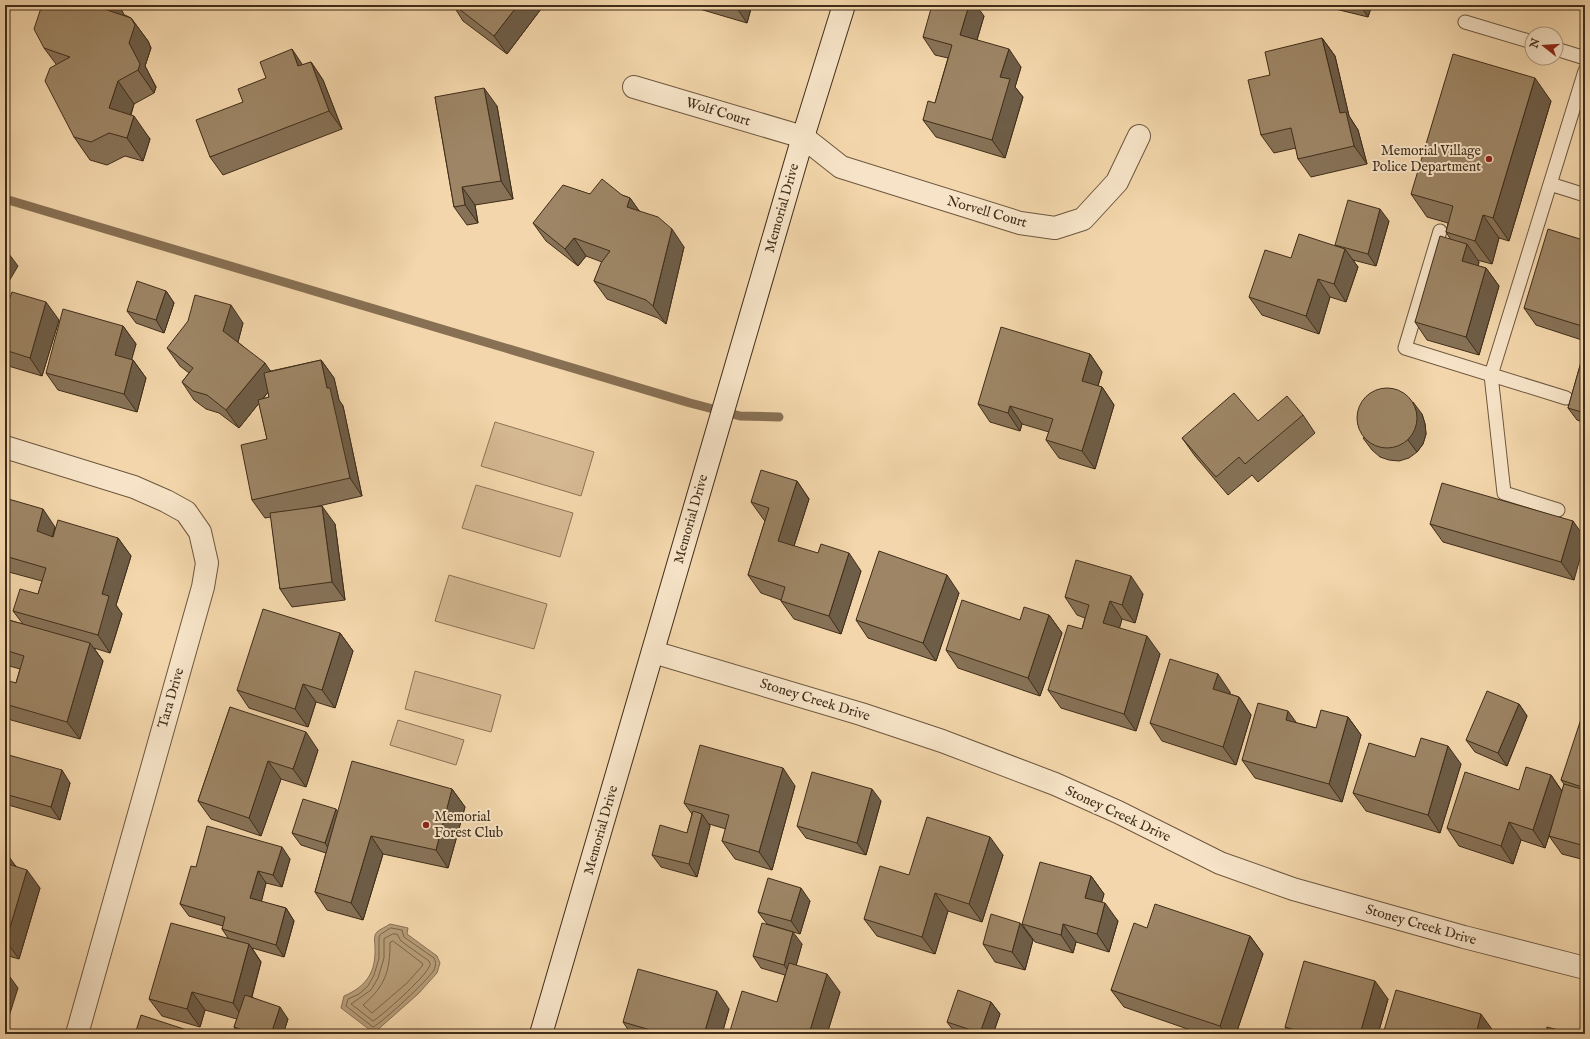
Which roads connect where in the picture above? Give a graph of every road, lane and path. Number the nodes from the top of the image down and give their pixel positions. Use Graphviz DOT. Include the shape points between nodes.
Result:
graph roads {
  1 [pos="844,5"];
  2 [pos="1465,22"];
  3 [pos="1524,40"];
  4 [pos="1564,51"];
  5 [pos="1585,58"];
  6 [pos="1585,71"];
  7 [pos="634,87"];
  8 [pos="1139,136"];
  9 [pos="803,137"];
  10 [pos="1550,184"];
  11 [pos="1585,194"];
  12 [pos="1440,232"];
  13 [pos="1491,375"];
  14 [pos="1566,398"];
  15 [pos="5,448"];
  16 [pos="1558,510"];
  17 [pos="653,652"];
  18 [pos="1585,968"];
  19 [pos="77,1034"];
  20 [pos="541,1034"];
  1 -- 9 [label="street, Memorial Drive"];
  2 -- 3 [label="lane"];
  4 -- 5 [label="lane"];
  6 -- 10 [label="lane"];
  7 -- 9 [label="street, Wolf Court"];
  8 -- 9 [label="street, Norvell Court" via="1114,186 1083,219 1055,228 1020,224 841,167"];
  9 -- 17 [label="street, Memorial Drive"];
  10 -- 11 [label="lane"];
  10 -- 13 [label="lane"];
  12 -- 13 [label="lane" via="1405,348"];
  13 -- 14 [label="lane"];
  13 -- 16 [label="lane" via="1504,493"];
  15 -- 19 [label="street, Tara Drive" via="134,487 186,512 200,532 207,563 203,587"];
  17 -- 18 [label="street, Stoney Creek Drive" via="942,741 1055,784 1220,863 1293,889"];
  17 -- 20 [label="street, Memorial Drive"];
}
